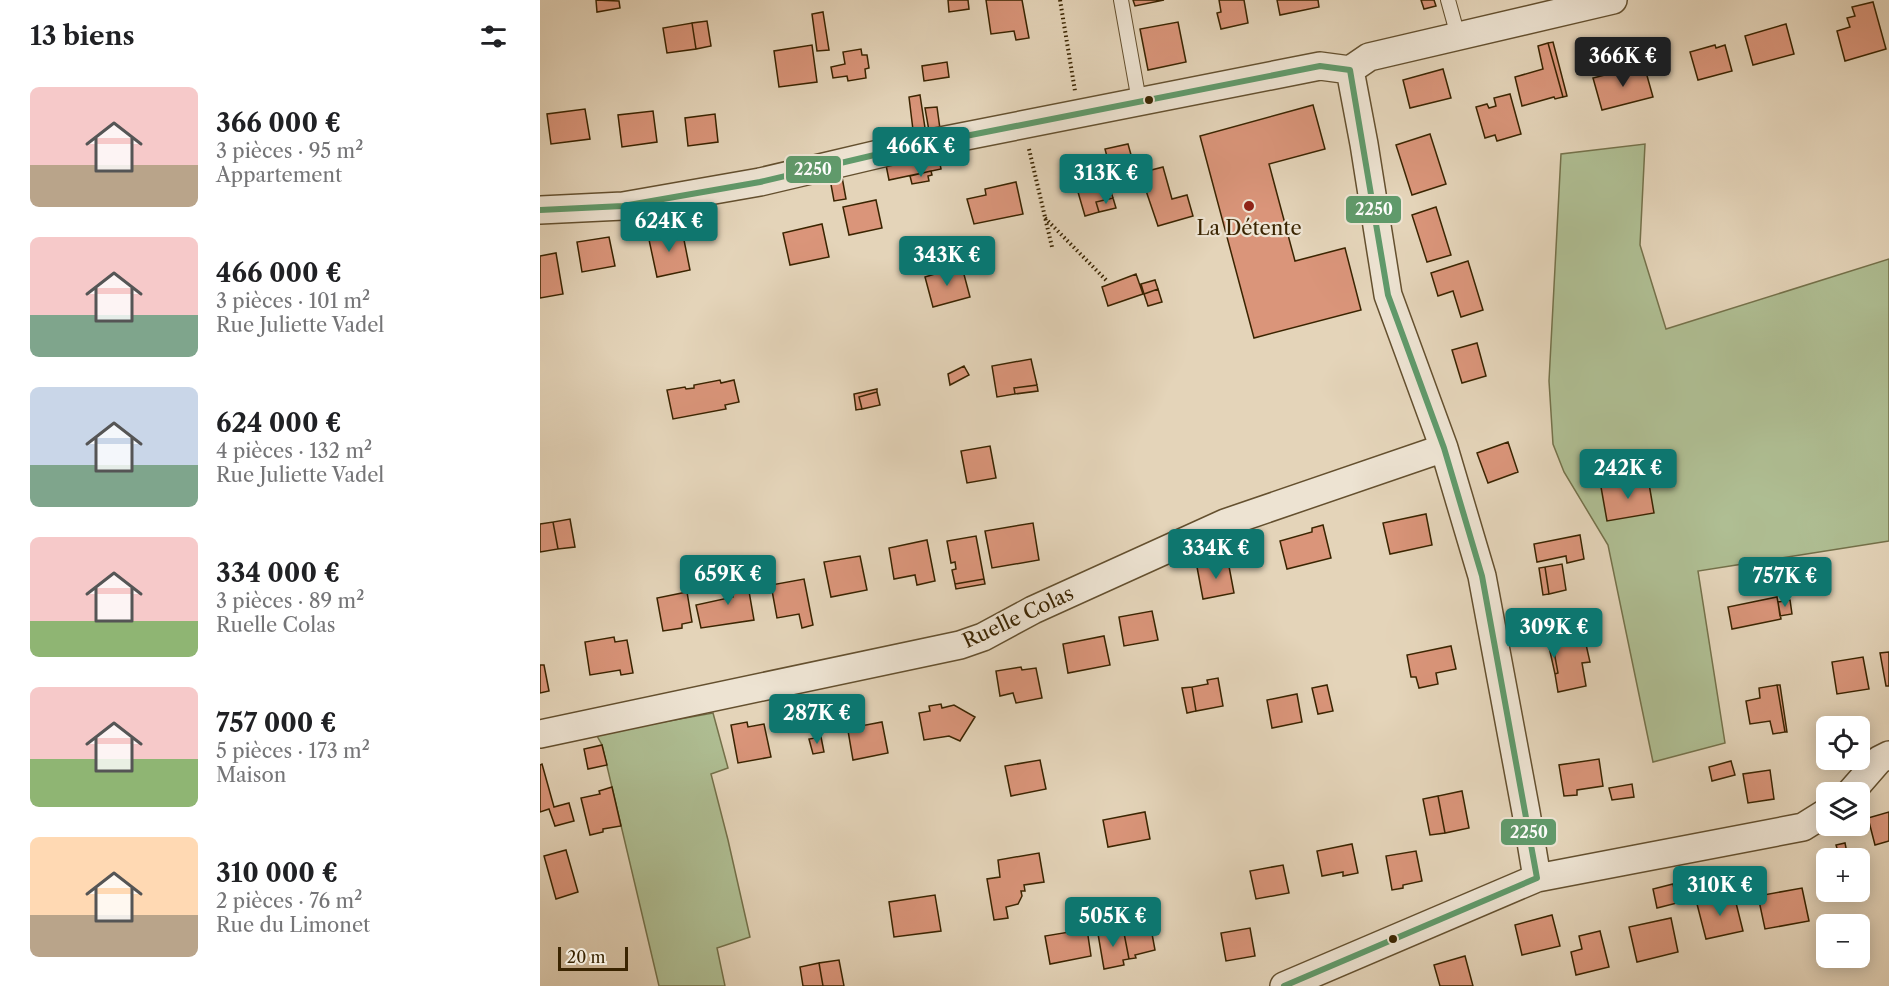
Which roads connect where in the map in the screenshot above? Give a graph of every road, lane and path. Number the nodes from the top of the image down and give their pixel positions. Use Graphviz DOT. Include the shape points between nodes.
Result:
graph roads {
  1 [pos="1060,0"];
  2 [pos="1121,0"];
  3 [pos="1448,0"];
  4 [pos="1613,0"];
  5 [pos="1458,36"];
  6 [pos="1350,70"];
  7 [pos="1140,102"];
  8 [pos="1078,112"];
  9 [pos="1023,124"];
  10 [pos="540,210"];
  11 [pos="1045,218"];
  12 [pos="1052,247"];
  13 [pos="1106,280"];
  14 [pos="1444,448"];
  15 [pos="540,734"];
  16 [pos="1889,755"];
  17 [pos="1860,782"];
  18 [pos="1816,819"];
  19 [pos="1537,878"];
  20 [pos="1284,986"];
  1 -- 8 [label="path"];
  2 -- 7 [label="lane"];
  3 -- 5 [label="lane"];
  4 -- 5 [label="street"];
  5 -- 6 [label="street" via="1369,57"];
  6 -- 7 [label="street" via="1320,66"];
  6 -- 14 [label="street" via="1388,295"];
  7 -- 8 [label="street"];
  8 -- 9 [label="street"];
  9 -- 10 [label="street" via="760,182 623,206"];
  9 -- 11 [label="path"];
  11 -- 12 [label="path"];
  11 -- 13 [label="path"];
  14 -- 15 [label="street, Ruelle Colas" via="1225,523 960,645"];
  14 -- 19 [label="street" via="1482,576"];
  16 -- 17 [label="street" via="1879,760"];
  18 -- 19 [label="street" via="1803,827"];
  19 -- 20 [label="street"];
}
